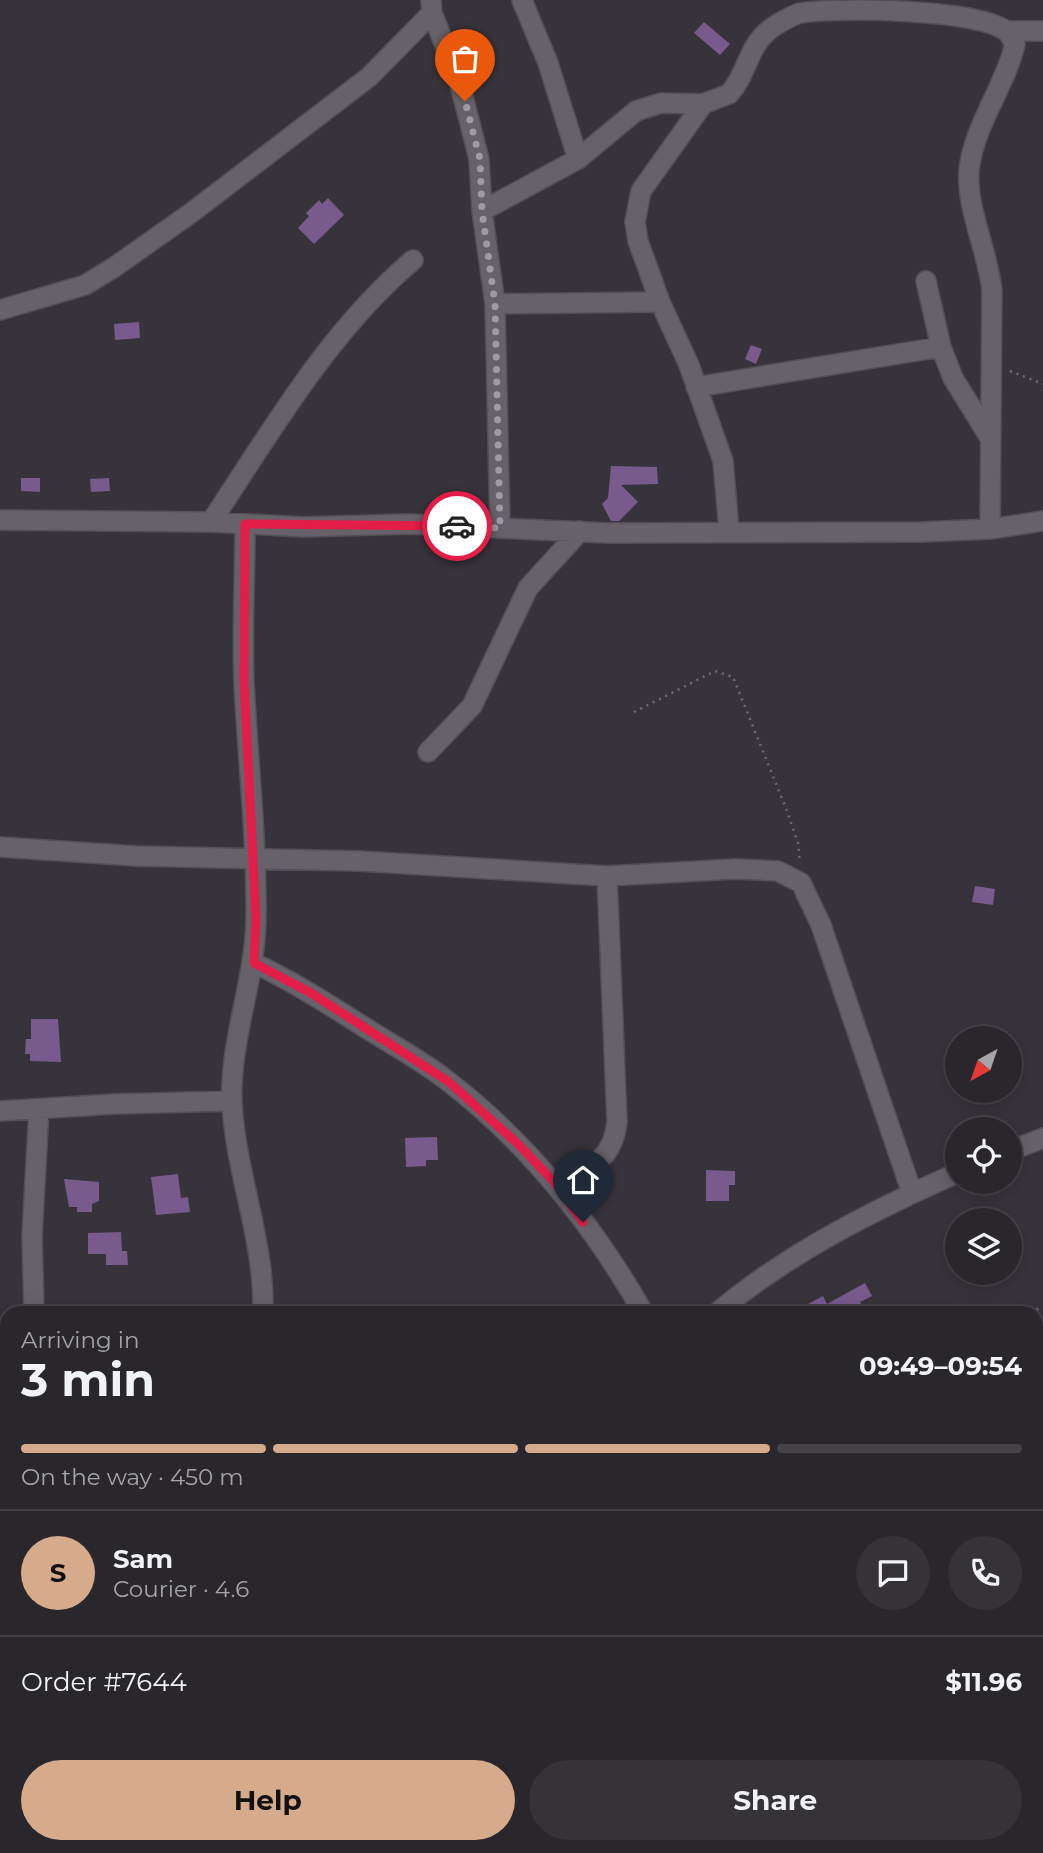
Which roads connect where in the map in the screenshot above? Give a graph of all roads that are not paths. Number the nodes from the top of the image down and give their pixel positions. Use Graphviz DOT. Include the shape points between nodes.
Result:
graph roads {
  1 [pos="522,0"];
  2 [pos="815,0"];
  3 [pos="432,6"];
  4 [pos="798,13"];
  5 [pos="1007,31"];
  6 [pos="1043,31"];
  7 [pos="703,104"];
  8 [pos="578,159"];
  9 [pos="482,211"];
  10 [pos="414,260"];
  11 [pos="926,281"];
  12 [pos="660,302"];
  13 [pos="495,304"];
  14 [pos="0,310"];
  15 [pos="941,346"];
  16 [pos="695,387"];
  17 [pos="990,439"];
  18 [pos="0,520"];
  19 [pos="1043,521"];
  20 [pos="211,522"];
  21 [pos="245,524"];
  22 [pos="500,528"];
  23 [pos="990,529"];
  24 [pos="729,530"];
  25 [pos="580,531"];
  26 [pos="428,752"];
  27 [pos="0,847"];
  28 [pos="253,860"];
  29 [pos="607,876"];
  30 [pos="254,963"];
  31 [pos="232,1101"];
  32 [pos="39,1109"];
  33 [pos="0,1111"];
  34 [pos="1043,1138"];
  35 [pos="1022,1146"];
  36 [pos="945,1178"];
  37 [pos="554,1182"];
  38 [pos="912,1193"];
  39 [pos="34,1306"];
  40 [pos="263,1306"];
  41 [pos="639,1306"];
  42 [pos="726,1306"];
  1 -- 8 [label="street" via="548,63"];
  2 -- 4 [label="street"];
  3 -- 9 [label="street" via="471,120 480,159"];
  3 -- 14 [label="street" via="369,77 113,268 85,285"];
  4 -- 5 [label="street" via="900,11 991,24"];
  4 -- 7 [label="street" via="752,46 729,94"];
  5 -- 6 [label="street"];
  5 -- 17 [label="street" via="1015,44 1010,63 983,122 970,168 969,196 992,291"];
  7 -- 8 [label="street" via="662,103 636,111"];
  7 -- 12 [label="street" via="650,175 635,206 638,241"];
  8 -- 9 [label="street"];
  9 -- 13 [label="street"];
  10 -- 20 [label="street" via="389,280 332,344"];
  11 -- 15 [label="street"];
  12 -- 13 [label="street"];
  12 -- 16 [label="street"];
  13 -- 22 [label="street"];
  15 -- 16 [label="street"];
  15 -- 17 [label="street" via="953,378"];
  16 -- 24 [label="street" via="723,460"];
  17 -- 23 [label="street"];
  18 -- 20 [label="street"];
  19 -- 23 [label="street"];
  20 -- 21 [label="street"];
  21 -- 22 [label="street"];
  21 -- 28 [label="street" via="244,681"];
  22 -- 25 [label="street"];
  23 -- 24 [label="street"];
  24 -- 25 [label="street"];
  25 -- 26 [label="street" via="528,588 472,706"];
  27 -- 28 [label="street"];
  28 -- 29 [label="street" via="359,861"];
  28 -- 30 [label="street"];
  29 -- 37 [label="street" via="617,1122 614,1143 603,1157"];
  29 -- 38 [label="street" via="736,869 778,871 801,883 825,938"];
  30 -- 31 [label="street" via="240,1023"];
  30 -- 37 [label="street" via="311,993 449,1082 501,1126"];
  31 -- 32 [label="street"];
  31 -- 40 [label="street" via="240,1167 261,1265"];
  32 -- 33 [label="street"];
  32 -- 39 [label="street" via="32,1236"];
  34 -- 35 [label="street"];
  36 -- 38 [label="street"];
  37 -- 41 [label="street"];
  38 -- 42 [label="street" via="789,1261"];
}
